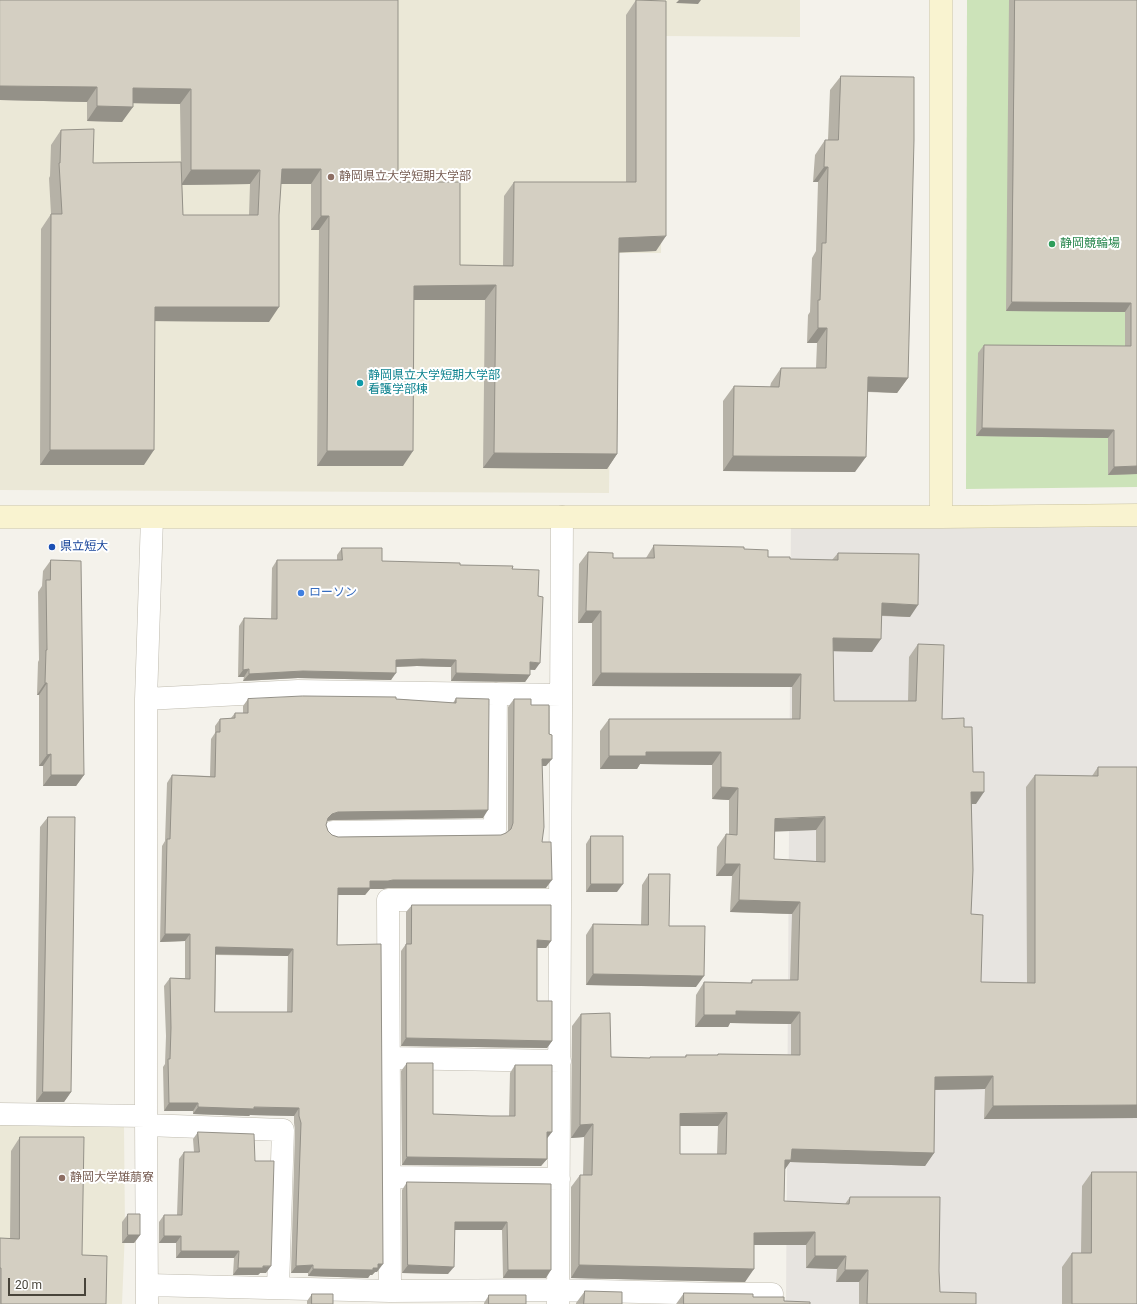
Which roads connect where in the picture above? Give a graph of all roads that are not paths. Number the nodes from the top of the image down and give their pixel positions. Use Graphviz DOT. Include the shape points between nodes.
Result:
graph roads {
  1 [pos="941,0"];
  2 [pos="1137,515"];
  3 [pos="0,517"];
  4 [pos="562,517"];
  5 [pos="942,517"];
  6 [pos="152,518"];
  7 [pos="496,694"];
  8 [pos="561,695"];
  9 [pos="146,699"];
  10 [pos="333,832"];
  11 [pos="560,900"];
  12 [pos="389,1058"];
  13 [pos="560,1061"];
  14 [pos="0,1114"];
  15 [pos="146,1120"];
  16 [pos="390,1177"];
  17 [pos="559,1178"];
  18 [pos="278,1288"];
  19 [pos="390,1291"];
  20 [pos="772,1294"];
  21 [pos="147,1295"];
  22 [pos="558,1297"];
  23 [pos="720,1299"];
  1 -- 5 [label="street"];
  2 -- 5 [label="street"];
  3 -- 6 [label="street"];
  4 -- 5 [label="street"];
  4 -- 6 [label="street"];
  4 -- 8 [label="street"];
  6 -- 9 [label="street"];
  7 -- 8 [label="street"];
  7 -- 9 [label="street" via="298,691"];
  7 -- 10 [label="street" via="495,830"];
  8 -- 11 [label="street"];
  9 -- 15 [label="street"];
  11 -- 12 [label="street" via="388,900"];
  11 -- 13 [label="street"];
  12 -- 13 [label="street"];
  12 -- 16 [label="street"];
  13 -- 17 [label="street"];
  14 -- 15 [label="street"];
  15 -- 18 [label="street" via="283,1130"];
  15 -- 21 [label="street"];
  16 -- 17 [label="street"];
  16 -- 19 [label="street"];
  17 -- 22 [label="street"];
  18 -- 19 [label="street"];
  18 -- 21 [label="street"];
  19 -- 22 [label="street"];
  20 -- 23 [label="street"];
  22 -- 23 [label="street"];
}
